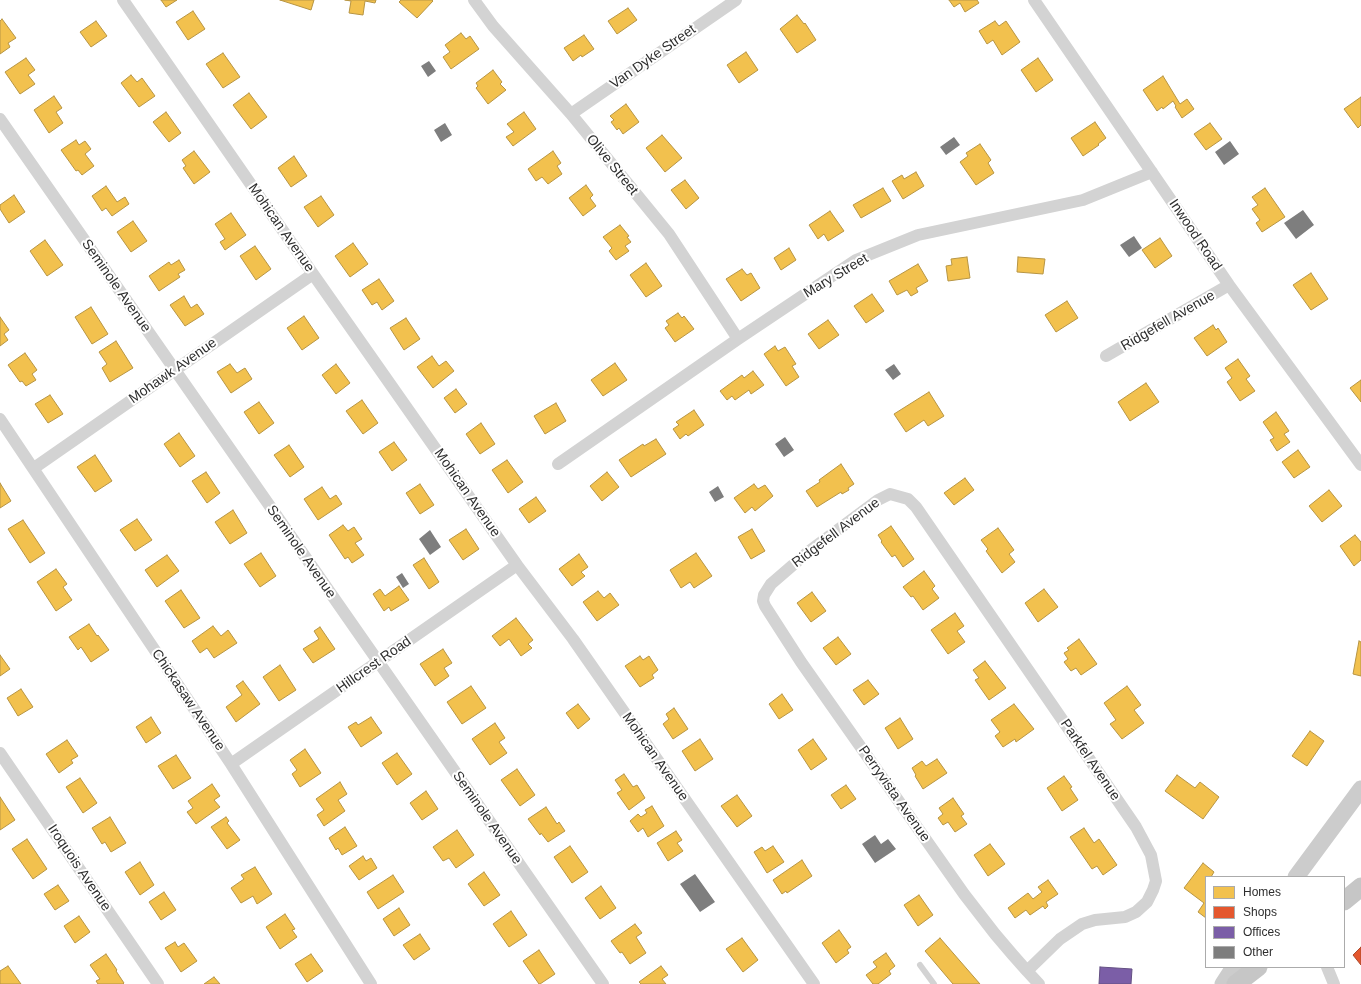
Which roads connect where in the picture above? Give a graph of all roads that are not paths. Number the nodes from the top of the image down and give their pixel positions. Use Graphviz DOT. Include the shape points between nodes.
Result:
graph roads {
  1 [pos="123,0"];
  2 [pos="474,0"];
  3 [pos="736,0"];
  4 [pos="1034,0"];
  5 [pos="571,114"];
  6 [pos="0,120"];
  7 [pos="1152,172"];
  8 [pos="313,274"];
  9 [pos="1229,285"];
  10 [pos="738,339"];
  11 [pos="1106,356"];
  12 [pos="175,370"];
  13 [pos="0,419"];
  14 [pos="558,464"];
  15 [pos="1361,465"];
  16 [pos="34,468"];
  17 [pos="916,507"];
  18 [pos="517,565"];
  19 [pos="764,595"];
  20 [pos="378,662"];
  21 [pos="0,753"];
  22 [pos="231,764"];
  23 [pos="1361,789"];
  24 [pos="1297,876"];
  25 [pos="1361,887"];
  26 [pos="1345,900"];
  27 [pos="920,965"];
  28 [pos="1233,968"];
  29 [pos="1257,968"];
  30 [pos="1327,968"];
  31 [pos="1027,971"];
  32 [pos="158,984"];
  33 [pos="371,984"];
  34 [pos="603,984"];
  35 [pos="814,984"];
  36 [pos="934,984"];
  37 [pos="1039,984"];
  38 [pos="1222,984"];
  39 [pos="1236,984"];
  40 [pos="1334,984"];
  1 -- 8 [label="street, Mohican Avenue"];
  2 -- 5 [label="street, Olive Street"];
  3 -- 5 [label="street, Van Dyke Street"];
  4 -- 7 [label="street, Inwood Road"];
  5 -- 10 [label="street, Olive Street" via="669,234"];
  6 -- 12 [label="street, Seminole Avenue"];
  7 -- 9 [label="street, Inwood Road"];
  7 -- 10 [label="street, Mary Street" via="1083,200 918,235 856,260"];
  8 -- 12 [label="street, Mohawk Avenue"];
  8 -- 18 [label="street, Mohican Avenue"];
  9 -- 11 [label="street, Ridgefell Avenue"];
  9 -- 15 [label="street, Inwood Road"];
  10 -- 14 [label="street, Mary Street"];
  12 -- 16 [label="street, Mohawk Avenue"];
  12 -- 20 [label="street, Seminole Avenue"];
  13 -- 16 [label="street, Chickasaw Avenue"];
  16 -- 22 [label="street, Chickasaw Avenue"];
  17 -- 19 [label="street, Ridgefell Avenue" via="908,499 890,494 878,500 808,552 771,584"];
  17 -- 31 [label="street, Parkfel Avenue" via="1136,827 1151,855 1156,881 1147,902 1136,912 1125,917 1082,924 1060,939"];
  18 -- 20 [label="street, Hillcrest Road"];
  18 -- 35 [label="street, Mohican Avenue" via="573,639"];
  19 -- 31 [label="street, Perryvista Avenue" via="765,606 806,669 964,894"];
  20 -- 22 [label="street, Hillcrest Road"];
  20 -- 34 [label="street, Seminole Avenue"];
  21 -- 32 [label="street, Iroquois Avenue"];
  22 -- 33 [label="street, Chickasaw Avenue"];
  23 -- 24 [label="street"];
  25 -- 26 [label="main road"];
  27 -- 36 [label="lane"];
  28 -- 38 [label="street"];
  29 -- 39 [label="main road"];
  30 -- 40 [label="street"];
  31 -- 37 [label="street, Perryvista Avenue"];
}
